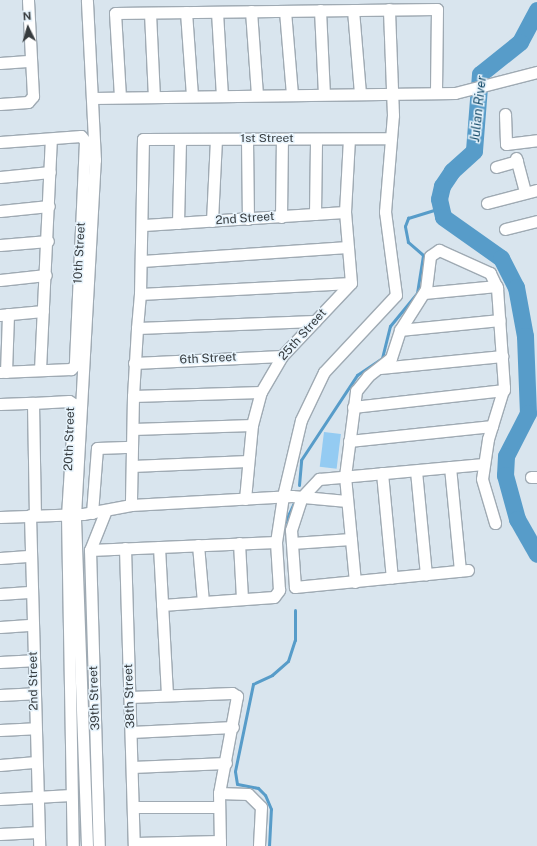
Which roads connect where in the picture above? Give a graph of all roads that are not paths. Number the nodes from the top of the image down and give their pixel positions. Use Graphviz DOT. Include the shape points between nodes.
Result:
graph roads {
  1 [pos="28,0"];
  2 [pos="88,0"];
  3 [pos="389,9"];
  4 [pos="320,10"];
  5 [pos="353,10"];
  6 [pos="285,11"];
  7 [pos="186,12"];
  8 [pos="217,12"];
  9 [pos="251,12"];
  10 [pos="150,13"];
  11 [pos="31,61"];
  12 [pos="0,63"];
  13 [pos="537,72"];
  14 [pos="436,93"];
  15 [pos="324,94"];
  16 [pos="360,94"];
  17 [pos="393,94"];
  18 [pos="256,95"];
  19 [pos="292,95"];
  20 [pos="192,96"];
  21 [pos="222,96"];
  22 [pos="120,97"];
  23 [pos="154,97"];
  24 [pos="93,98"];
  25 [pos="0,104"];
  26 [pos="505,114"];
  27 [pos="391,138"];
  28 [pos="51,139"];
  29 [pos="180,139"];
  30 [pos="216,139"];
  31 [pos="247,139"];
  32 [pos="282,139"];
  33 [pos="316,139"];
  34 [pos="349,139"];
  35 [pos="537,140"];
  36 [pos="0,142"];
  37 [pos="496,166"];
  38 [pos="50,172"];
  39 [pos="0,176"];
  40 [pos="537,190"];
  41 [pos="525,192"];
  42 [pos="486,203"];
  43 [pos="49,206"];
  44 [pos="0,211"];
  45 [pos="345,212"];
  46 [pos="315,214"];
  47 [pos="281,216"];
  48 [pos="248,219"];
  49 [pos="212,221"];
  50 [pos="537,221"];
  51 [pos="178,223"];
  52 [pos="144,225"];
  53 [pos="505,229"];
  54 [pos="48,241"];
  55 [pos="0,245"];
  56 [pos="348,246"];
  57 [pos="142,261"];
  58 [pos="46,275"];
  59 [pos="0,280"];
  60 [pos="351,283"];
  61 [pos="497,286"];
  62 [pos="424,293"];
  63 [pos="140,294"];
  64 [pos="43,311"];
  65 [pos="4,314"];
  66 [pos="500,320"];
  67 [pos="315,321"];
  68 [pos="137,328"];
  69 [pos="400,330"];
  70 [pos="282,356"];
  71 [pos="502,356"];
  72 [pos="134,363"];
  73 [pos="380,368"];
  74 [pos="40,370"];
  75 [pos="3,372"];
  76 [pos="504,390"];
  77 [pos="261,392"];
  78 [pos="133,396"];
  79 [pos="33,403"];
  80 [pos="0,404"];
  81 [pos="353,407"];
  82 [pos="252,425"];
  83 [pos="492,426"];
  84 [pos="133,429"];
  85 [pos="349,441"];
  86 [pos="132,447"];
  87 [pos="248,461"];
  88 [pos="483,464"];
  89 [pos="132,466"];
  90 [pos="450,467"];
  91 [pos="416,470"];
  92 [pos="382,473"];
  93 [pos="345,476"];
  94 [pos="283,496"];
  95 [pos="302,497"];
  96 [pos="245,499"];
  97 [pos="347,501"];
  98 [pos="131,504"];
  99 [pos="106,510"];
  100 [pos="78,514"];
  101 [pos="32,515"];
  102 [pos="0,517"];
  103 [pos="494,523"];
  104 [pos="351,539"];
  105 [pos="276,542"];
  106 [pos="239,543"];
  107 [pos="292,543"];
  108 [pos="198,545"];
  109 [pos="159,547"];
  110 [pos="125,548"];
  111 [pos="90,550"];
  112 [pos="31,556"];
  113 [pos="0,558"];
  114 [pos="426,575"];
  115 [pos="392,578"];
  116 [pos="355,582"];
  117 [pos="32,592"];
  118 [pos="0,594"];
  119 [pos="242,598"];
  120 [pos="203,602"];
  121 [pos="162,605"];
  122 [pos="32,625"];
  123 [pos="0,627"];
  124 [pos="33,660"];
  125 [pos="0,662"];
  126 [pos="34,693"];
  127 [pos="0,695"];
  128 [pos="167,695"];
  129 [pos="130,697"];
  130 [pos="233,727"];
  131 [pos="35,728"];
  132 [pos="0,730"];
  133 [pos="131,732"];
  134 [pos="36,762"];
  135 [pos="226,763"];
  136 [pos="0,764"];
  137 [pos="132,767"];
  138 [pos="218,792"];
  139 [pos="71,795"];
  140 [pos="37,797"];
  141 [pos="0,799"];
  142 [pos="134,807"];
  143 [pos="218,807"];
  144 [pos="38,832"];
  145 [pos="0,834"];
  146 [pos="220,844"];
  147 [pos="134,845"];
  148 [pos="39,846"];
  149 [pos="73,846"];
  150 [pos="87,846"];
  151 [pos="99,846"];
  152 [pos="259,846"];
  1 -- 11 [label="street"];
  2 -- 24 [label="street"];
  3 -- 5 [label="street"];
  3 -- 14 [label="street" via="437,9"];
  3 -- 17 [label="street"];
  4 -- 5 [label="street"];
  4 -- 6 [label="street"];
  4 -- 15 [label="street"];
  5 -- 16 [label="street"];
  6 -- 9 [label="street"];
  6 -- 19 [label="street"];
  7 -- 8 [label="street"];
  7 -- 10 [label="street"];
  7 -- 20 [label="street"];
  8 -- 9 [label="street"];
  8 -- 21 [label="street"];
  9 -- 18 [label="street"];
  10 -- 22 [label="street" via="115,13"];
  10 -- 23 [label="street"];
  11 -- 12 [label="street"];
  11 -- 25 [label="street" via="31,99"];
  13 -- 14 [label="street" via="455,93"];
  14 -- 17 [label="street"];
  15 -- 16 [label="street"];
  15 -- 19 [label="street"];
  16 -- 17 [label="street"];
  17 -- 27 [label="street"];
  18 -- 19 [label="street"];
  18 -- 21 [label="street"];
  20 -- 21 [label="street"];
  20 -- 23 [label="street"];
  22 -- 23 [label="street"];
  22 -- 24 [label="street"];
  24 -- 100 [label="street" via="95,160"];
  26 -- 35 [label="street" via="506,144"];
  27 -- 34 [label="street, 1st Street"];
  27 -- 94 [label="street" via="385,212 396,295 324,372 301,420"];
  28 -- 36 [label="street"];
  28 -- 38 [label="street"];
  28 -- 74 [label="street, 10th Street" via="84,137 74,368"];
  29 -- 30 [label="street, 1st Street"];
  29 -- 51 [label="street"];
  29 -- 52 [label="street, 1st Street" via="143,139"];
  30 -- 31 [label="street, 1st Street"];
  30 -- 49 [label="street"];
  31 -- 32 [label="street, 1st Street"];
  31 -- 48 [label="street"];
  32 -- 33 [label="street, 1st Street"];
  32 -- 47 [label="street"];
  33 -- 34 [label="street, 1st Street"];
  33 -- 46 [label="street"];
  34 -- 45 [label="street"];
  37 -- 41 [label="street" via="516,160"];
  38 -- 39 [label="street"];
  38 -- 43 [label="street"];
  40 -- 41 [label="street"];
  41 -- 42 [label="street"];
  43 -- 44 [label="street"];
  43 -- 54 [label="street"];
  45 -- 46 [label="street, 2nd Street"];
  45 -- 56 [label="street"];
  46 -- 47 [label="street, 2nd Street"];
  47 -- 48 [label="street, 2nd Street"];
  48 -- 49 [label="street, 2nd Street"];
  49 -- 51 [label="street, 2nd Street"];
  50 -- 53 [label="street"];
  51 -- 52 [label="street, 2nd Street"];
  52 -- 57 [label="street"];
  54 -- 55 [label="street"];
  54 -- 58 [label="street"];
  56 -- 57 [label="street"];
  56 -- 60 [label="street"];
  57 -- 63 [label="street"];
  58 -- 59 [label="street"];
  58 -- 64 [label="street"];
  60 -- 63 [label="street"];
  60 -- 67 [label="street, 25th Street"];
  61 -- 62 [label="street"];
  61 -- 62 [label="street" via="490,274 439,250 430,256"];
  61 -- 66 [label="street"];
  62 -- 69 [label="street"];
  63 -- 68 [label="street"];
  64 -- 65 [label="street"];
  64 -- 74 [label="street"];
  65 -- 75 [label="street"];
  66 -- 69 [label="street"];
  66 -- 71 [label="street"];
  67 -- 68 [label="street"];
  67 -- 70 [label="street, 25th Street"];
  68 -- 72 [label="street"];
  69 -- 73 [label="street" via="391,358"];
  70 -- 72 [label="street, 6th Street"];
  70 -- 77 [label="street, 25th Street"];
  71 -- 73 [label="street"];
  71 -- 76 [label="street"];
  72 -- 78 [label="street"];
  73 -- 81 [label="street" via="360,383"];
  74 -- 75 [label="street"];
  76 -- 81 [label="street"];
  76 -- 83 [label="street"];
  77 -- 78 [label="street"];
  77 -- 82 [label="street, 25th Street"];
  78 -- 84 [label="street"];
  79 -- 80 [label="street"];
  79 -- 100 [label="street, 20th Street" via="69,401 74,404"];
  79 -- 101 [label="street, 2nd Street"];
  81 -- 85 [label="street"];
  82 -- 84 [label="street"];
  82 -- 87 [label="street, 25th Street"];
  83 -- 85 [label="street"];
  83 -- 88 [label="street"];
  84 -- 86 [label="street"];
  85 -- 93 [label="street"];
  86 -- 89 [label="street"];
  86 -- 100 [label="street" via="97,448"];
  87 -- 89 [label="street"];
  87 -- 96 [label="street, 25th Street"];
  88 -- 90 [label="street"];
  88 -- 103 [label="street" via="484,493"];
  89 -- 98 [label="street"];
  90 -- 91 [label="street"];
  90 -- 114 [label="street" via="464,571"];
  91 -- 92 [label="street"];
  91 -- 114 [label="street"];
  92 -- 93 [label="street"];
  92 -- 115 [label="street"];
  93 -- 95 [label="street" via="319,479"];
  93 -- 97 [label="street"];
  94 -- 95 [label="street"];
  94 -- 96 [label="street"];
  94 -- 105 [label="street"];
  95 -- 97 [label="street"];
  95 -- 107 [label="street" via="291,530"];
  96 -- 98 [label="street"];
  97 -- 104 [label="street"];
  98 -- 99 [label="street"];
  99 -- 100 [label="street"];
  99 -- 111 [label="street"];
  100 -- 101 [label="street"];
  100 -- 139 [label="street"];
  100 -- 150 [label="street"];
  101 -- 102 [label="street"];
  101 -- 112 [label="street, 2nd Street"];
  104 -- 107 [label="street"];
  104 -- 116 [label="street"];
  105 -- 106 [label="street"];
  105 -- 119 [label="street" via="278,594"];
  106 -- 108 [label="street"];
  106 -- 119 [label="street"];
  107 -- 116 [label="street" via="295,587"];
  108 -- 109 [label="street"];
  108 -- 120 [label="street"];
  109 -- 110 [label="street"];
  109 -- 121 [label="street"];
  110 -- 111 [label="street"];
  110 -- 129 [label="street, 38th Street"];
  111 -- 151 [label="street, 39th Street"];
  112 -- 113 [label="street"];
  112 -- 117 [label="street, 2nd Street"];
  114 -- 115 [label="street"];
  115 -- 116 [label="street"];
  117 -- 118 [label="street"];
  117 -- 122 [label="street, 2nd Street"];
  119 -- 120 [label="street"];
  120 -- 121 [label="street"];
  121 -- 128 [label="street"];
  122 -- 123 [label="street"];
  122 -- 124 [label="street, 2nd Street"];
  124 -- 125 [label="street"];
  124 -- 126 [label="street, 2nd Street"];
  126 -- 127 [label="street"];
  126 -- 131 [label="street, 2nd Street"];
  128 -- 129 [label="street"];
  128 -- 130 [label="street" via="237,696"];
  129 -- 133 [label="street, 38th Street"];
  130 -- 133 [label="street"];
  130 -- 135 [label="street"];
  131 -- 132 [label="street"];
  131 -- 134 [label="street, 2nd Street"];
  133 -- 137 [label="street, 38th Street"];
  134 -- 136 [label="street"];
  134 -- 140 [label="street, 2nd Street"];
  135 -- 137 [label="street"];
  135 -- 138 [label="street"];
  137 -- 142 [label="street, 38th Street"];
  138 -- 143 [label="street"];
  138 -- 152 [label="street" via="248,794 261,807"];
  139 -- 140 [label="street"];
  139 -- 149 [label="street"];
  140 -- 141 [label="street"];
  140 -- 144 [label="street, 2nd Street"];
  142 -- 143 [label="street"];
  142 -- 147 [label="street, 38th Street"];
  143 -- 146 [label="street"];
  144 -- 145 [label="street"];
  144 -- 148 [label="street, 2nd Street"];
  146 -- 147 [label="street"];
}
